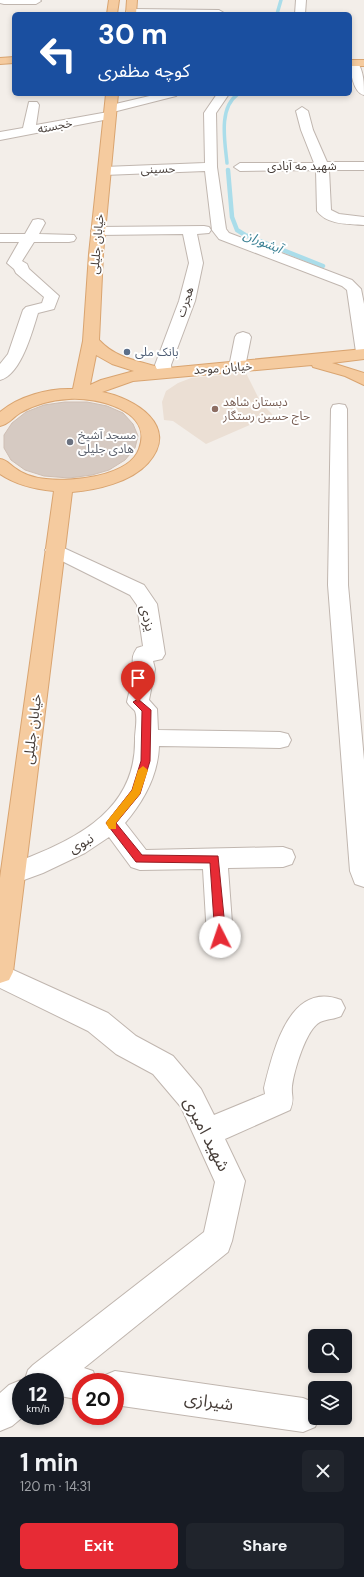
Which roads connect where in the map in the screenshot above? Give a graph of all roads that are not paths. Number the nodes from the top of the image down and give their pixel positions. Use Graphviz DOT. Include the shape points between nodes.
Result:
graph roads {
  1 [pos="114,0"];
  2 [pos="132,0"];
  3 [pos="220,0"];
  4 [pos="301,0"];
  5 [pos="36,1"];
  6 [pos="3,3"];
  7 [pos="112,12"];
  8 [pos="131,12"];
  9 [pos="219,12"];
  10 [pos="300,12"];
  11 [pos="364,56"];
  12 [pos="12,60"];
  13 [pos="0,61"];
  14 [pos="354,61"];
  15 [pos="12,66"];
  16 [pos="0,67"];
  17 [pos="364,92"];
  18 [pos="112,96"];
  19 [pos="165,96"];
  20 [pos="222,96"];
  21 [pos="34,105"];
  22 [pos="302,110"];
  23 [pos="110,112"];
  24 [pos="29,131"];
  25 [pos="0,136"];
  26 [pos="240,166"];
  27 [pos="322,166"];
  28 [pos="364,166"];
  29 [pos="211,167"];
  30 [pos="104,171"];
  31 [pos="364,221"];
  32 [pos="38,223"];
  33 [pos="189,230"];
  34 [pos="219,230"];
  35 [pos="98,231"];
  36 [pos="0,238"];
  37 [pos="69,238"];
  38 [pos="29,247"];
  39 [pos="0,249"];
  40 [pos="243,337"];
  41 [pos="91,342"];
  42 [pos="364,353"];
  43 [pos="305,362"];
  44 [pos="237,367"];
  45 [pos="164,372"];
  46 [pos="0,376"];
  47 [pos="364,380"];
  48 [pos="82,394"];
  49 [pos="339,410"];
  50 [pos="2,417"];
  51 [pos="0,464"];
  52 [pos="64,486"];
  53 [pos="55,550"];
  54 [pos="138,702"];
  55 [pos="146,738"];
  56 [pos="280,740"];
  57 [pos="111,823"];
  58 [pos="283,857"];
  59 [pos="214,859"];
  60 [pos="364,877"];
  61 [pos="8,885"];
  62 [pos="220,937"];
  63 [pos="0,972"];
  64 [pos="0,975"];
  65 [pos="332,1008"];
  66 [pos="208,1132"];
  67 [pos="50,1373"];
  68 [pos="124,1389"];
  69 [pos="12,1404"];
  70 [pos="0,1414"];
  71 [pos="303,1415"];
  1 -- 7 [label="main road"];
  2 -- 8 [label="main road"];
  3 -- 9 [label="street"];
  4 -- 10 [label="street"];
  5 -- 6 [label="street"];
  11 -- 14 [label="main road"];
  12 -- 13 [label="main road"];
  14 -- 17 [label="street"];
  15 -- 16 [label="main road"];
  18 -- 23 [label="main road, خیابان جلیلی"];
  19 -- 23 [label="street, خجسته"];
  20 -- 29 [label="street" via="210,113"];
  21 -- 24 [label="street"];
  22 -- 27 [label="street" via="307,130"];
  23 -- 24 [label="street, خجسته"];
  23 -- 30 [label="main road, خیابان جلیلی"];
  24 -- 25 [label="street, خجسته"];
  26 -- 27 [label="street, شهید مه آبادی"];
  27 -- 28 [label="street, شهید مه آبادی"];
  27 -- 31 [label="street" via="326,214"];
  29 -- 30 [label="street, حسینی"];
  29 -- 34 [label="street"];
  30 -- 35 [label="main road, خیابان جلیلی"];
  32 -- 38 [label="street"];
  33 -- 34 [label="street"];
  33 -- 35 [label="street"];
  33 -- 45 [label="street, هجرت" via="196,263 187,302 163,365"];
  34 -- 42 [label="street" via="224,236 348,283 354,289"];
  35 -- 41 [label="main road, خیابان جلیلی"];
  36 -- 38 [label="street"];
  37 -- 38 [label="street"];
  38 -- 39 [label="street"];
  38 -- 46 [label="street" via="14,263 60,295 48,306 31,310 16,355"];
  40 -- 44 [label="street"];
  41 -- 45 [label="main road" via="100,352 121,363"];
  41 -- 48 [label="main road, خیابان جلیلی"];
  42 -- 43 [label="main road, خیابان موحد"];
  43 -- 44 [label="main road, خیابان موحد"];
  43 -- 47 [label="main road" via="334,367"];
  44 -- 45 [label="main road, خیابان موحد"];
  45 -- 48 [label="main road, خیابان موحد" via="118,379"];
  48 -- 50 [label="main road" via="40,398 21,405"];
  48 -- 52 [label="main road" via="112,399 130,406 143,417 150,430 150,443 144,457 130,469 111,478 88,484"];
  49 -- 60 [label="street" via="338,585"];
  51 -- 52 [label="main road" via="18,477 39,484"];
  52 -- 53 [label="main road, خیابان جلیلی"];
  53 -- 54 [label="street, یزدی" via="136,590 147,604 155,654 144,653"];
  53 -- 61 [label="main road, خیابان جلیلی"];
  54 -- 55 [label="street, نبوی" via="146,710"];
  55 -- 56 [label="street"];
  55 -- 57 [label="street, نبوی" via="146,761 137,791"];
  57 -- 59 [label="street" via="140,860"];
  57 -- 61 [label="street, نبوی"];
  58 -- 59 [label="street"];
  59 -- 62 [label="street"];
  61 -- 63 [label="main road, خیابان جلیلی"];
  64 -- 66 [label="street, شهید امیری" via="98,1022 126,1045 163,1065 191,1098"];
  65 -- 66 [label="street" via="314,1011 305,1018 288,1046 278,1088 280,1101"];
  66 -- 67 [label="street, شهید امیری" via="230,1181 217,1241"];
  68 -- 71 [label="street, شیرازی"];
  69 -- 70 [label="street, شهید امیری"];
}
